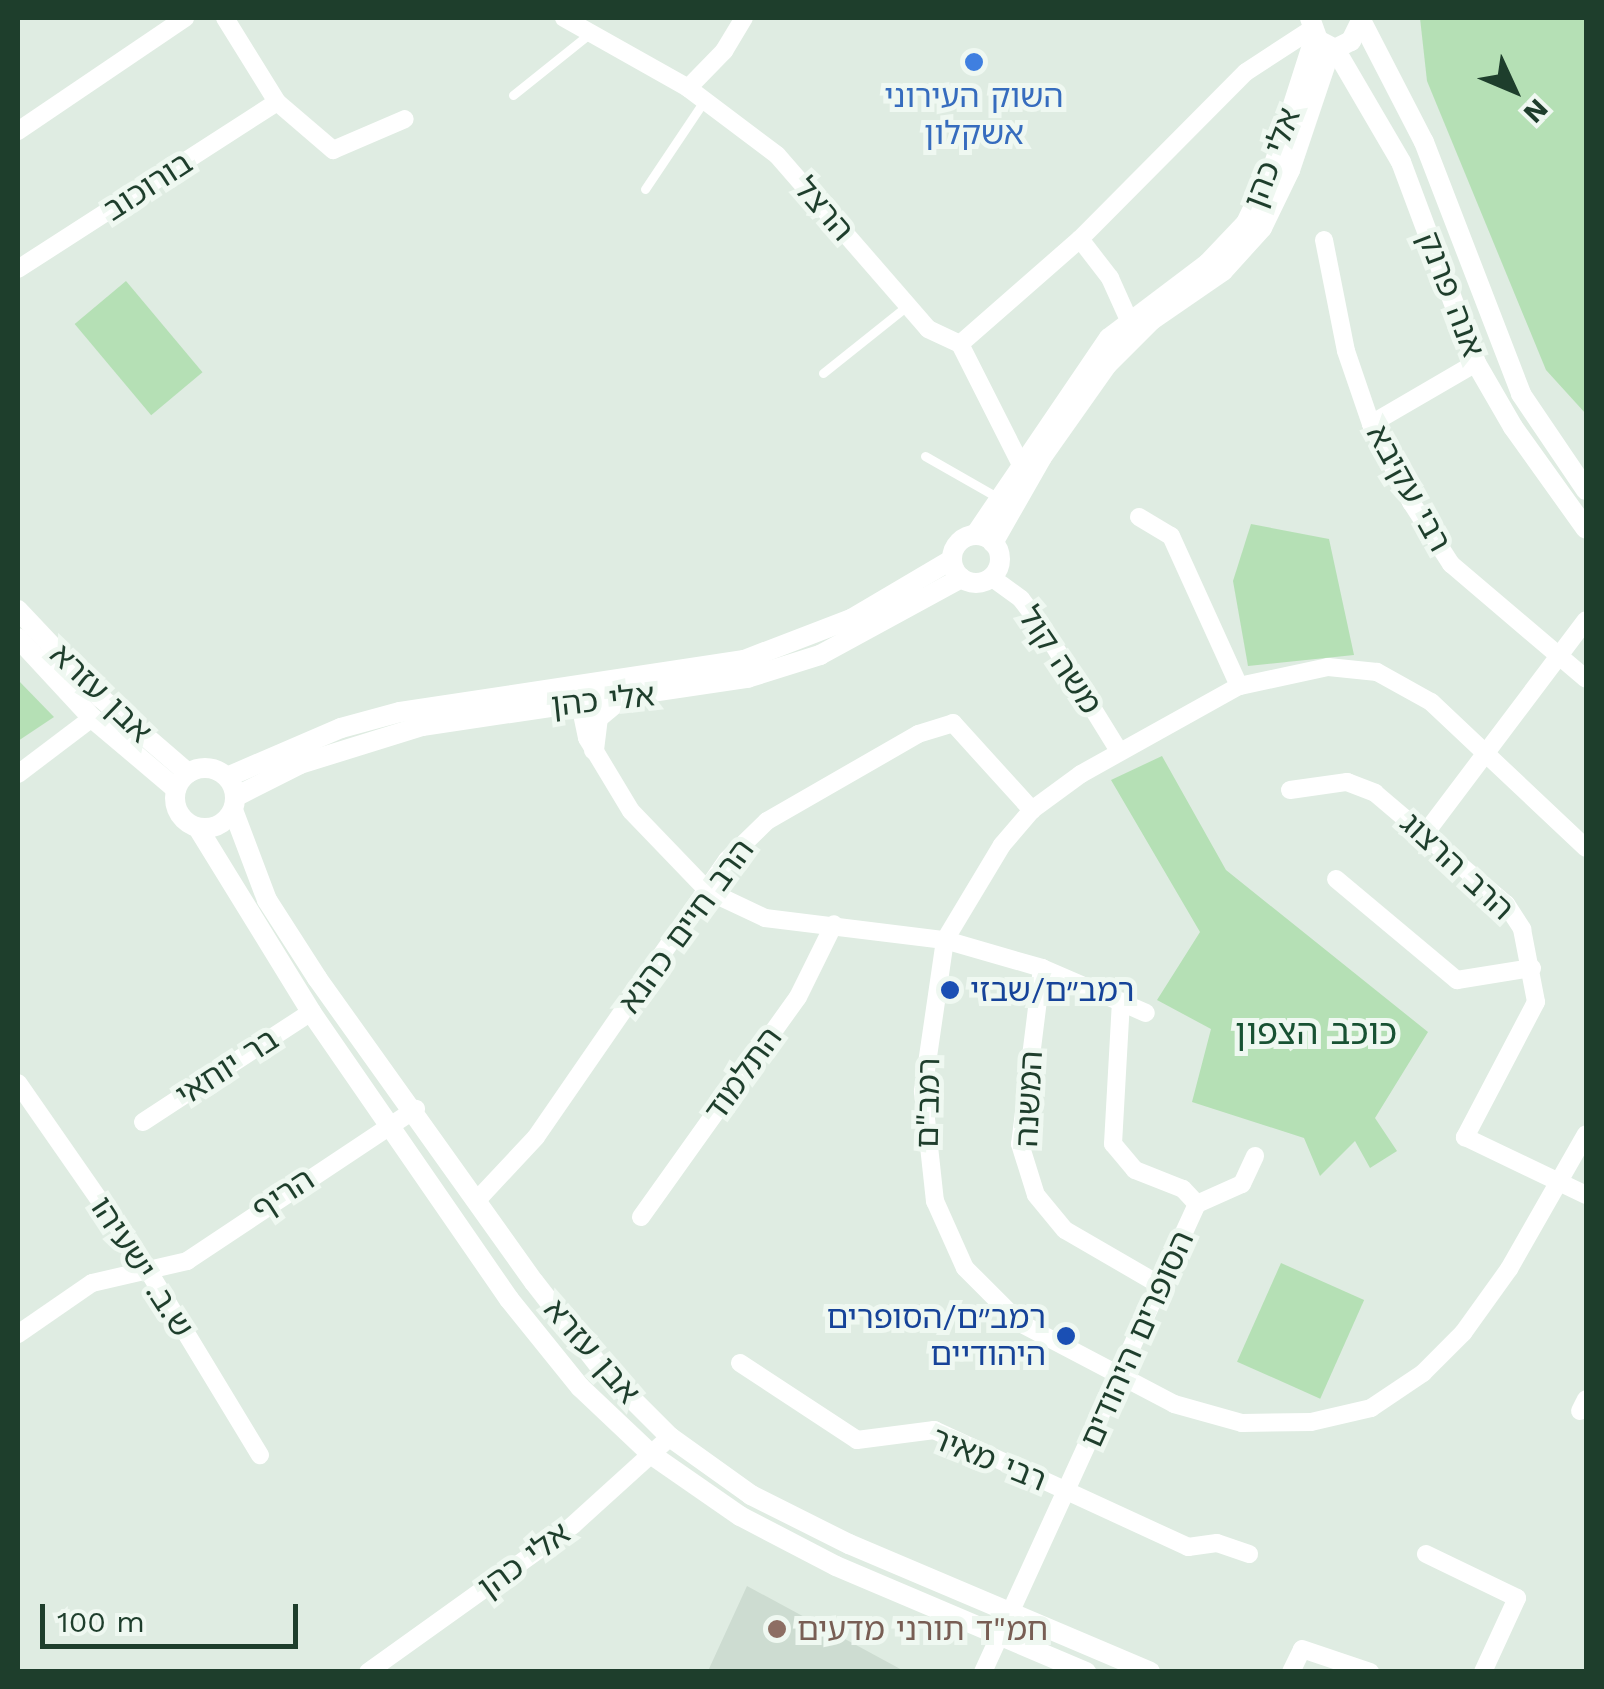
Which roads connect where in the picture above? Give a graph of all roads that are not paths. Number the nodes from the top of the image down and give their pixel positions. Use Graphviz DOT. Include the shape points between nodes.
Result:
graph roads {
  1 [pos="184,18"];
  2 [pos="225,18"];
  3 [pos="564,18"];
  4 [pos="744,18"];
  5 [pos="1362,20"];
  6 [pos="588,35"];
  7 [pos="1321,36"];
  8 [pos="688,88"];
  9 [pos="513,95"];
  10 [pos="704,101"];
  11 [pos="277,102"];
  12 [pos="406,119"];
  13 [pos="18,131"];
  14 [pos="645,189"];
  15 [pos="1080,239"];
  16 [pos="1324,240"];
  17 [pos="18,269"];
  18 [pos="908,306"];
  19 [pos="1128,318"];
  20 [pos="960,344"];
  21 [pos="1476,363"];
  22 [pos="824,373"];
  23 [pos="1371,424"];
  24 [pos="925,456"];
  25 [pos="1019,461"];
  26 [pos="1586,490"];
  27 [pos="997,497"];
  28 [pos="1139,517"];
  29 [pos="1586,528"];
  30 [pos="984,539"];
  31 [pos="956,569"];
  32 [pos="991,577"];
  33 [pos="18,610"];
  34 [pos="1586,620"];
  35 [pos="18,638"];
  36 [pos="1559,660"];
  37 [pos="1586,680"];
  38 [pos="1239,686"];
  39 [pos="577,694"];
  40 [pos="624,698"];
  41 [pos="92,718"];
  42 [pos="594,750"];
  43 [pos="1120,750"];
  44 [pos="1487,758"];
  45 [pos="18,774"];
  46 [pos="182,781"];
  47 [pos="1290,790"];
  48 [pos="232,795"];
  49 [pos="1032,810"];
  50 [pos="198,828"];
  51 [pos="1427,831"];
  52 [pos="1586,848"];
  53 [pos="1336,880"];
  54 [pos="708,892"];
  55 [pos="834,924"];
  56 [pos="945,940"];
  57 [pos="1042,968"];
  58 [pos="1532,968"];
  59 [pos="1121,1002"];
  60 [pos="312,1012"];
  61 [pos="1146,1013"];
  62 [pos="18,1083"];
  63 [pos="416,1109"];
  64 [pos="144,1122"];
  65 [pos="392,1126"];
  66 [pos="1586,1134"];
  67 [pos="1255,1156"];
  68 [pos="1558,1182"];
  69 [pos="1586,1195"];
  70 [pos="478,1198"];
  71 [pos="1197,1204"];
  72 [pos="641,1217"];
  73 [pos="146,1268"];
  74 [pos="1158,1284"];
  75 [pos="18,1334"];
  76 [pos="740,1363"];
  77 [pos="1124,1372"];
  78 [pos="670,1437"];
  79 [pos="260,1455"];
  80 [pos="652,1455"];
  81 [pos="1065,1491"];
  82 [pos="1248,1554"];
  83 [pos="1426,1554"];
  84 [pos="1011,1610"];
  85 [pos="1000,1636"];
  86 [pos="368,1672"];
  87 [pos="983,1672"];
  88 [pos="1086,1672"];
  89 [pos="1150,1672"];
  90 [pos="1291,1672"];
  91 [pos="1370,1672"];
  92 [pos="1483,1672"];
  1 -- 13 [label="street"];
  2 -- 11 [label="street"];
  3 -- 6 [label="street, הרצל"];
  4 -- 8 [label="street"];
  5 -- 7 [label="street" via="1351,41"];
  5 -- 26 [label="street, אנה פרנק" via="1424,142 1522,394"];
  6 -- 8 [label="street, הרצל"];
  6 -- 9 [label="lane"];
  7 -- 15 [label="street, אלי כהן" via="1246,72"];
  7 -- 19 [label="street, אלי כהן" via="1246,223 1208,262"];
  7 -- 21 [label="street, אנה פרנק" via="1401,162"];
  7 -- 30 [label="street, אלי כהן" via="1290,170 1262,228 1223,272 1152,320 1108,365"];
  8 -- 10 [label="street, הרצל"];
  10 -- 14 [label="lane"];
  10 -- 18 [label="street, הרצל" via="777,155"];
  11 -- 12 [label="street" via="332,150"];
  11 -- 17 [label="street, בורוכוב"];
  15 -- 19 [label="street" via="1110,278"];
  15 -- 20 [label="street, אלי כהן"];
  16 -- 23 [label="street, רבי עקיבא" via="1346,352"];
  18 -- 20 [label="street, הרצל" via="928,329"];
  18 -- 22 [label="lane"];
  19 -- 25 [label="street, אלי כהן" via="1084,366"];
  20 -- 25 [label="street"];
  21 -- 23 [label="street"];
  21 -- 29 [label="street, אנה פרנק" via="1512,428"];
  23 -- 36 [label="street, רבי עקיבא" via="1451,564"];
  24 -- 27 [label="lane"];
  25 -- 27 [label="street, אלי כהן"];
  27 -- 30 [label="street, אלי כהן"];
  28 -- 38 [label="street" via="1171,536"];
  30 -- 31 [label="street" via="956,546"];
  30 -- 32 [label="street" via="1000,560"];
  31 -- 32 [label="street" via="973,583"];
  31 -- 39 [label="street, אלי כהן" via="808,640"];
  31 -- 40 [label="street, אלי כהן" via="820,655 748,678"];
  32 -- 43 [label="street, משה קול" via="1021,599 1043,628"];
  33 -- 46 [label="street, אבן עזרא"];
  34 -- 36 [label="street"];
  35 -- 41 [label="street, אבן עזרא"];
  36 -- 37 [label="street, רבי עקיבא"];
  36 -- 44 [label="street"];
  38 -- 43 [label="street, רמב\"ם"];
  38 -- 44 [label="street, רמב\"ם" via="1328,666 1377,672 1431,702"];
  39 -- 40 [label="street, אלי כהן"];
  39 -- 42 [label="street"];
  39 -- 48 [label="street, אלי כהן" via="359,743"];
  40 -- 42 [label="street" via="598,718"];
  41 -- 45 [label="street"];
  41 -- 46 [label="street, אבן עזרא"];
  42 -- 54 [label="street" via="649,834"];
  43 -- 49 [label="street, רמב\"ם"];
  44 -- 51 [label="street"];
  44 -- 52 [label="street, רמב\"ם"];
  46 -- 48 [label="street" via="204,768"];
  46 -- 50 [label="street" via="178,813"];
  47 -- 51 [label="street, הרב הרצוג" via="1347,782"];
  48 -- 50 [label="street" via="218,826"];
  48 -- 63 [label="street, אבן עזרא" via="267,900"];
  49 -- 54 [label="street, הרב חיים כהנא" via="953,723 936,724 743,839"];
  49 -- 56 [label="street, רמב\"ם" via="976,882"];
  50 -- 60 [label="street, אבן עזרא"];
  51 -- 58 [label="street, הרב הרצוג" via="1506,904"];
  53 -- 58 [label="street" via="1458,980"];
  54 -- 55 [label="street" via="765,918"];
  54 -- 70 [label="street, הרב חיים כהנא" via="536,1137"];
  55 -- 56 [label="street"];
  55 -- 72 [label="street, התלמוד" via="798,997"];
  56 -- 57 [label="street"];
  56 -- 77 [label="street, רמב\"ם" via="923,1091 925,1157 944,1231 965,1268 1020,1323"];
  57 -- 59 [label="street"];
  57 -- 74 [label="street, המשנה" via="1020,1144 1036,1194 1066,1230"];
  58 -- 68 [label="street, הרב הרצוג" via="1536,1002 1524,1032 1464,1137"];
  59 -- 61 [label="street"];
  59 -- 71 [label="street, הסופרים היהודים" via="1114,1144 1135,1170 1183,1190"];
  60 -- 64 [label="street, בר יוחאי"];
  60 -- 65 [label="street, אבן עזרא"];
  62 -- 73 [label="street, ש.ב. ישעיהו"];
  63 -- 65 [label="street, הריף"];
  63 -- 70 [label="street, אבן עזרא"];
  65 -- 73 [label="street, הריף" via="187,1260"];
  65 -- 80 [label="street, אבן עזרא" via="515,1306 580,1388"];
  66 -- 68 [label="street, רמב\"ם"];
  67 -- 71 [label="street, הסופרים היהודים" via="1235,1190"];
  68 -- 69 [label="street"];
  68 -- 77 [label="street, רמב\"ם" via="1463,1333 1422,1373 1371,1408 1311,1422 1242,1423 1174,1404"];
  70 -- 78 [label="street, אבן עזרא" via="601,1368"];
  71 -- 74 [label="street, הסופרים היהודים"];
  73 -- 75 [label="street, הריף" via="92,1284"];
  73 -- 79 [label="street, ש.ב. ישעיהו"];
  74 -- 77 [label="street, הסופרים היהודים"];
  76 -- 81 [label="street, רבי מאיר" via="857,1440 934,1430"];
  77 -- 81 [label="street, הסופרים היהודים"];
  78 -- 80 [label="street, אלי כהן"];
  78 -- 84 [label="street, אבן עזרא" via="751,1495 848,1544"];
  80 -- 85 [label="street, אבן עזרא" via="792,1544"];
  80 -- 86 [label="street, אלי כהן" via="572,1525"];
  81 -- 82 [label="street, רבי מאיר" via="1188,1547 1217,1544"];
  81 -- 84 [label="street, הסופרים היהודים"];
  83 -- 92 [label="street" via="1518,1598"];
  84 -- 85 [label="street, הסופרים היהודים"];
  84 -- 89 [label="street, אבן עזרא"];
  85 -- 87 [label="street, הסופרים היהודים"];
  85 -- 88 [label="street, אבן עזרא"];
  90 -- 91 [label="street" via="1302,1649"];
}
